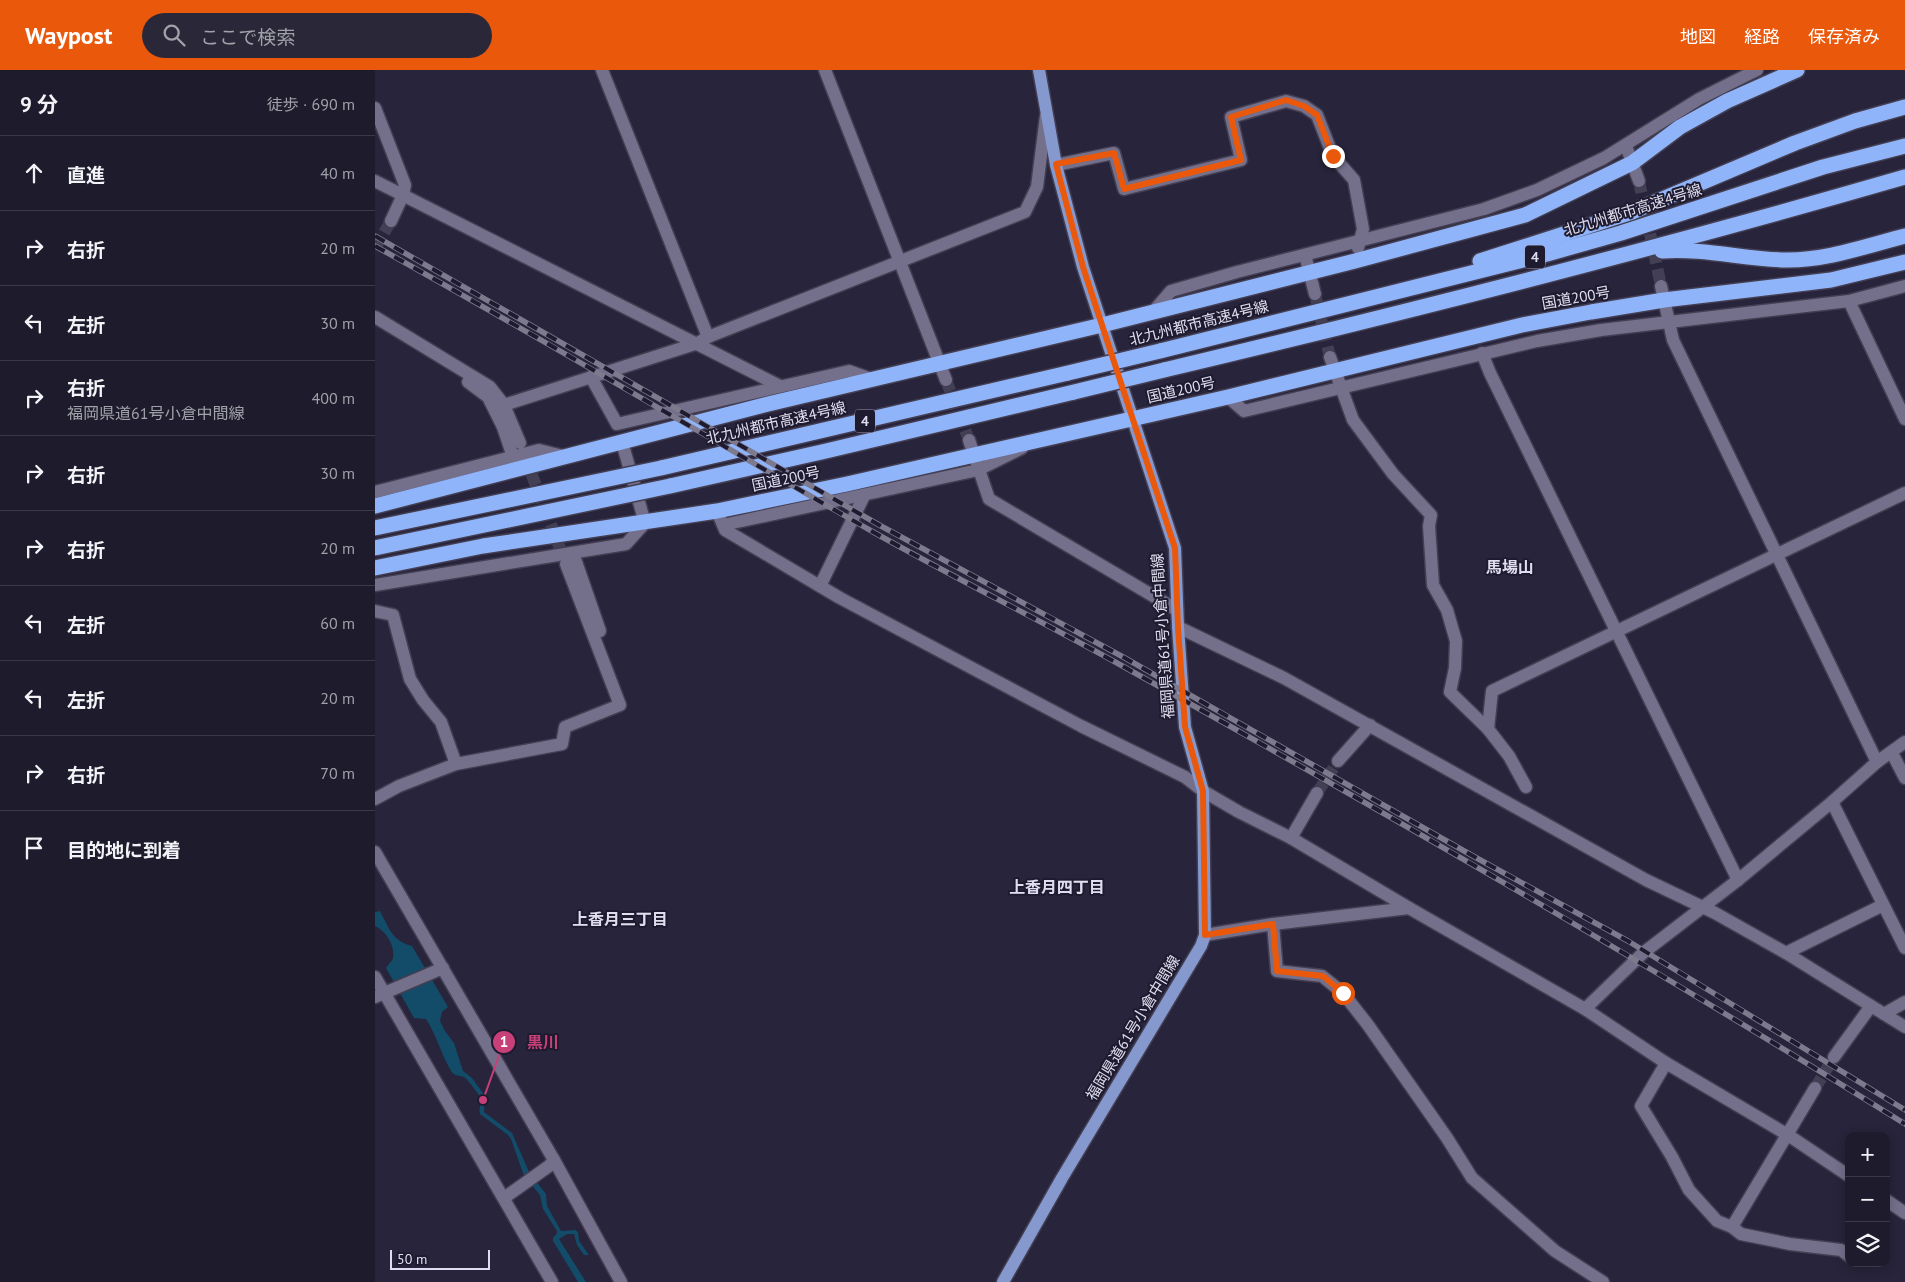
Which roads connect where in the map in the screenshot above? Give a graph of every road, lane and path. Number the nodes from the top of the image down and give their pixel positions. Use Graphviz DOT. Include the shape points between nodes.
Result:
graph roads {
  1 [pos="602,70"];
  2 [pos="825,70"];
  3 [pos="1039,70"];
  4 [pos="1757,70"];
  5 [pos="1797,70"];
  6 [pos="1905,107"];
  7 [pos="375,108"];
  8 [pos="1047,111"];
  9 [pos="1626,146"];
  10 [pos="1905,146"];
  11 [pos="1632,163"];
  12 [pos="1056,164"];
  13 [pos="1905,178"];
  14 [pos="375,181"];
  15 [pos="1639,181"];
  16 [pos="403,195"];
  17 [pos="391,221"];
  18 [pos="1905,236"];
  19 [pos="1359,242"];
  20 [pos="1305,255"];
  21 [pos="1628,255"];
  22 [pos="898,260"];
  23 [pos="1355,261"];
  24 [pos="1905,262"];
  25 [pos="1309,272"];
  26 [pos="1905,286"];
  27 [pos="1663,293"];
  28 [pos="1315,294"];
  29 [pos="1849,301"];
  30 [pos="1346,305"];
  31 [pos="1153,312"];
  32 [pos="375,316"];
  33 [pos="1668,322"];
  34 [pos="1102,325"];
  35 [pos="703,340"];
  36 [pos="1483,353"];
  37 [pos="441,357"];
  38 [pos="1330,357"];
  39 [pos="940,364"];
  40 [pos="1335,372"];
  41 [pos="591,377"];
  42 [pos="874,380"];
  43 [pos="946,380"];
  44 [pos="780,386"];
  45 [pos="1342,389"];
  46 [pos="1228,397"];
  47 [pos="504,405"];
  48 [pos="1134,418"];
  49 [pos="1905,419"];
  50 [pos="1035,441"];
  51 [pos="622,442"];
  52 [pos="520,443"];
  53 [pos="971,448"];
  54 [pos="513,457"];
  55 [pos="567,457"];
  56 [pos="978,470"];
  57 [pos="375,492"];
  58 [pos="1905,493"];
  59 [pos="864,496"];
  60 [pos="375,506"];
  61 [pos="720,518"];
  62 [pos="645,523"];
  63 [pos="375,528"];
  64 [pos="375,548"];
  65 [pos="555,555"];
  66 [pos="1776,556"];
  67 [pos="570,559"];
  68 [pos="375,568"];
  69 [pos="375,584"];
  70 [pos="819,586"];
  71 [pos="1177,610"];
  72 [pos="375,611"];
  73 [pos="1178,627"];
  74 [pos="1617,632"];
  75 [pos="597,645"];
  76 [pos="1370,725"];
  77 [pos="1488,729"];
  78 [pos="1905,742"];
  79 [pos="1892,753"];
  80 [pos="1338,760"];
  81 [pos="1877,762"];
  82 [pos="456,764"];
  83 [pos="1905,778"];
  84 [pos="1526,787"];
  85 [pos="1203,791"];
  86 [pos="1317,793"];
  87 [pos="375,799"];
  88 [pos="1832,802"];
  89 [pos="1291,838"];
  90 [pos="375,852"];
  91 [pos="1737,880"];
  92 [pos="1883,905"];
  93 [pos="1700,907"];
  94 [pos="1409,908"];
  95 [pos="1273,924"];
  96 [pos="1205,935"];
  97 [pos="1905,948"];
  98 [pos="1786,953"];
  99 [pos="441,968"];
  100 [pos="375,977"];
  101 [pos="383,994"];
  102 [pos="1905,1002"];
  103 [pos="1871,1006"];
  104 [pos="1585,1009"];
  105 [pos="1884,1014"];
  106 [pos="1905,1027"];
  107 [pos="1833,1057"];
  108 [pos="1666,1063"];
  109 [pos="1815,1088"];
  110 [pos="1788,1135"];
  111 [pos="551,1163"];
  112 [pos="1845,1173"];
  113 [pos="508,1195"];
  114 [pos="1890,1203"];
  115 [pos="1905,1212"];
  116 [pos="1732,1227"];
  117 [pos="1845,1253"];
  118 [pos="553,1282"];
  119 [pos="621,1282"];
  120 [pos="1003,1282"];
  121 [pos="1603,1282"];
  1 -- 35 [label="street"];
  2 -- 22 [label="street"];
  3 -- 8 [label="main road, 福岡県道61号小倉中間線"];
  4 -- 9 [label="street" via="1699,99"];
  5 -- 11 [label="highway" via="1727,101 1680,127"];
  6 -- 30 [label="highway" via="1795,142 1632,212"];
  7 -- 16 [label="street" via="405,185"];
  8 -- 12 [label="main road, 福岡県道61号小倉中間線"];
  8 -- 22 [label="street" via="1037,187 1025,212"];
  9 -- 11 [label="street"];
  9 -- 19 [label="street" via="1537,190 1484,209"];
  10 -- 30 [label="highway, 北九州都市高速4号線 / 4" via="1823,167 1621,233"];
  11 -- 15 [label="street"];
  11 -- 23 [label="highway" via="1525,215"];
  12 -- 19 [label="street" via="1114,153 1124,189 1241,160 1231,117 1286,100 1317,115 1333,156 1353,180 1363,228"];
  12 -- 34 [label="main road, 福岡県道61号小倉中間線"];
  13 -- 21 [label="highway, 4"];
  14 -- 16 [label="street"];
  16 -- 17 [label="street"];
  16 -- 35 [label="street"];
  18 -- 21 [label="highway" via="1819,257 1786,260 1693,251"];
  19 -- 20 [label="street"];
  19 -- 23 [label="street"];
  20 -- 25 [label="street"];
  20 -- 31 [label="street" via="1171,290"];
  21 -- 64 [label="highway, 4, bridge" via="1353,326 817,453"];
  22 -- 35 [label="street"];
  22 -- 39 [label="street"];
  23 -- 25 [label="highway"];
  24 -- 27 [label="highway, 国道200号" via="1831,280"];
  25 -- 28 [label="street"];
  25 -- 31 [label="highway"];
  26 -- 29 [label="street"];
  27 -- 33 [label="street"];
  27 -- 40 [label="highway, 国道200号"];
  29 -- 33 [label="street"];
  29 -- 49 [label="street"];
  30 -- 63 [label="highway, 北九州都市高速4号線 / 4, bridge" via="661,468"];
  31 -- 34 [label="highway"];
  32 -- 37 [label="street"];
  33 -- 36 [label="street" via="1601,330"];
  33 -- 66 [label="street" via="1673,340"];
  34 -- 39 [label="highway"];
  34 -- 48 [label="main road, 福岡県道61号小倉中間線"];
  35 -- 41 [label="street"];
  35 -- 44 [label="street"];
  36 -- 45 [label="street"];
  36 -- 74 [label="street"];
  37 -- 47 [label="street" via="490,387"];
  37 -- 54 [label="street" via="456,374 488,397"];
  38 -- 40 [label="street"];
  39 -- 42 [label="highway"];
  39 -- 43 [label="street"];
  40 -- 45 [label="street"];
  40 -- 46 [label="highway, 国道200号"];
  41 -- 44 [label="street" via="617,424"];
  41 -- 47 [label="street"];
  42 -- 44 [label="street" via="849,371"];
  42 -- 51 [label="highway"];
  45 -- 46 [label="street" via="1244,411"];
  45 -- 77 [label="street" via="1353,420 1383,461 1431,514 1433,585 1447,610 1456,642 1450,692"];
  46 -- 48 [label="highway, 国道200号"];
  47 -- 52 [label="street"];
  48 -- 50 [label="highway, 国道200号"];
  48 -- 71 [label="main road, 福岡県道61号小倉中間線" via="1175,548"];
  50 -- 53 [label="highway, 国道200号"];
  50 -- 56 [label="street"];
  51 -- 55 [label="highway"];
  51 -- 62 [label="street"];
  53 -- 56 [label="street"];
  53 -- 61 [label="highway, 国道200号"];
  54 -- 55 [label="street" via="539,450"];
  54 -- 57 [label="street"];
  55 -- 60 [label="highway"];
  56 -- 59 [label="street"];
  56 -- 71 [label="street" via="989,499"];
  58 -- 66 [label="street"];
  59 -- 61 [label="street"];
  59 -- 70 [label="street"];
  61 -- 62 [label="highway, 国道200号"];
  61 -- 70 [label="street" via="725,530"];
  62 -- 67 [label="street" via="626,544"];
  62 -- 68 [label="highway, 国道200号" via="483,546"];
  65 -- 67 [label="street"];
  65 -- 69 [label="street"];
  65 -- 75 [label="street" via="583,633"];
  66 -- 74 [label="street"];
  66 -- 81 [label="street"];
  67 -- 75 [label="street"];
  70 -- 85 [label="street" via="1081,726 1185,776"];
  71 -- 73 [label="main road, 福岡県道61号小倉中間線"];
  72 -- 82 [label="street" via="393,615 410,679 441,722"];
  73 -- 76 [label="street" via="1284,678"];
  73 -- 85 [label="main road, 福岡県道61号小倉中間線" via="1185,727"];
  74 -- 77 [label="street" via="1492,691"];
  74 -- 91 [label="street"];
  75 -- 82 [label="street" via="620,705 565,727 562,744"];
  76 -- 80 [label="street"];
  76 -- 93 [label="street"];
  77 -- 84 [label="street" via="1509,756"];
  78 -- 79 [label="street"];
  79 -- 81 [label="street"];
  79 -- 83 [label="street"];
  81 -- 88 [label="street"];
  82 -- 87 [label="street"];
  85 -- 89 [label="street"];
  85 -- 96 [label="main road, 福岡県道61号小倉中間線"];
  86 -- 89 [label="street"];
  88 -- 91 [label="street"];
  88 -- 92 [label="street"];
  89 -- 94 [label="street"];
  90 -- 99 [label="street"];
  91 -- 93 [label="street"];
  92 -- 97 [label="street"];
  92 -- 98 [label="street"];
  93 -- 98 [label="street"];
  93 -- 104 [label="street" via="1643,953"];
  94 -- 95 [label="street"];
  94 -- 104 [label="street"];
  95 -- 96 [label="street"];
  95 -- 121 [label="street" via="1277,971 1323,976 1343,993 1472,1178 1555,1251"];
  96 -- 120 [label="main road, 福岡県道61号小倉中間線"];
  98 -- 103 [label="street"];
  99 -- 101 [label="street"];
  99 -- 111 [label="street"];
  100 -- 101 [label="street"];
  101 -- 113 [label="street"];
  102 -- 105 [label="street"];
  103 -- 105 [label="street"];
  103 -- 107 [label="street"];
  104 -- 108 [label="street"];
  105 -- 106 [label="street"];
  108 -- 110 [label="street"];
  108 -- 116 [label="street" via="1641,1106 1689,1190 1717,1221"];
  109 -- 110 [label="street"];
  110 -- 112 [label="street"];
  110 -- 116 [label="street"];
  111 -- 113 [label="street"];
  111 -- 119 [label="street"];
  113 -- 118 [label="street"];
  114 -- 115 [label="street"];
  116 -- 117 [label="street" via="1741,1234"];
}
